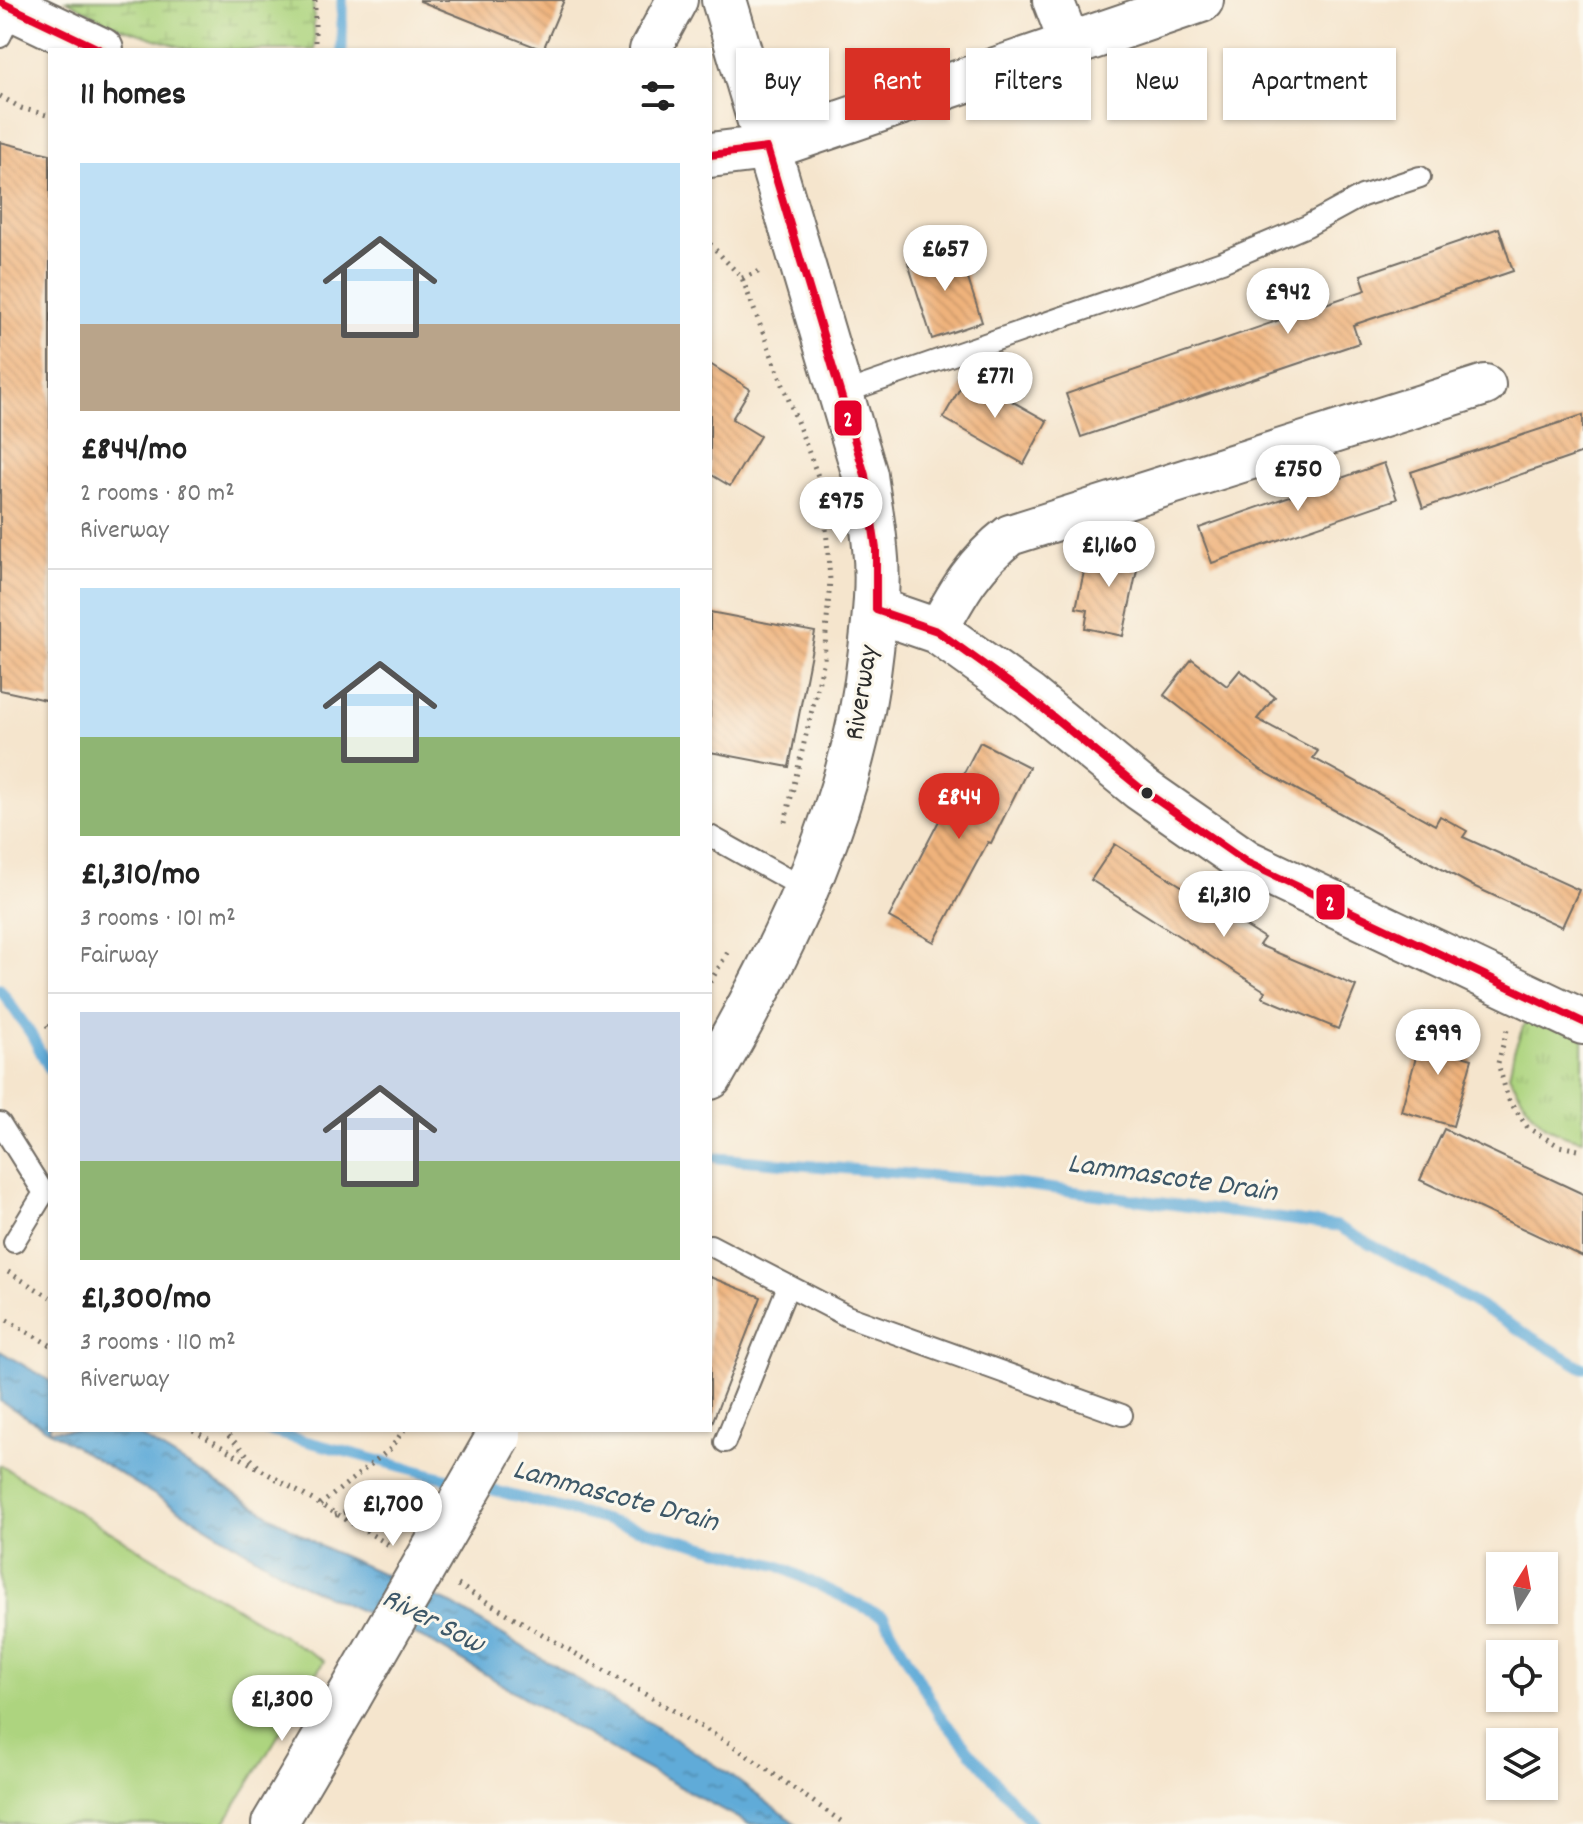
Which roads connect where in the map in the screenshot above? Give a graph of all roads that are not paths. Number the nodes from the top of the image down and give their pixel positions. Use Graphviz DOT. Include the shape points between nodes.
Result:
graph roads {
  1 [pos="677,0"];
  2 [pos="724,0"];
  3 [pos="1053,0"];
  4 [pos="1201,0"];
  5 [pos="5,16"];
  6 [pos="1071,47"];
  7 [pos="95,48"];
  8 [pos="651,48"];
  9 [pos="767,148"];
  10 [pos="712,155"];
  11 [pos="1420,177"];
  12 [pos="1485,385"];
  13 [pos="843,393"];
  14 [pos="876,610"];
  15 [pos="937,631"];
  16 [pos="712,837"];
  17 [pos="807,890"];
  18 [pos="1583,1022"];
  19 [pos="712,1073"];
  20 [pos="0,1123"];
  21 [pos="47,1197"];
  22 [pos="14,1242"];
  23 [pos="712,1246"];
  24 [pos="788,1286"];
  25 [pos="1122,1415"];
  26 [pos="501,1433"];
  27 [pos="725,1442"];
  28 [pos="274,1824"];
  1 -- 8 [label="street"];
  2 -- 9 [label="main road, Riverway"];
  3 -- 6 [label="street"];
  4 -- 6 [label="main road"];
  5 -- 7 [label="main road"];
  6 -- 9 [label="main road"];
  9 -- 10 [label="main road"];
  9 -- 13 [label="main road, Riverway"];
  11 -- 13 [label="lane" via="1362,196 1222,262"];
  12 -- 15 [label="street" via="1010,535 967,576"];
  13 -- 14 [label="main road, Riverway" via="865,475 876,549"];
  14 -- 15 [label="main road"];
  14 -- 17 [label="main road, Riverway" via="865,711"];
  15 -- 18 [label="main road" via="1029,697 1140,788 1246,862"];
  16 -- 17 [label="lane"];
  17 -- 19 [label="main road, Riverway"];
  20 -- 21 [label="lane"];
  21 -- 22 [label="lane"];
  23 -- 24 [label="lane"];
  24 -- 25 [label="lane" via="847,1316"];
  24 -- 27 [label="lane"];
  26 -- 28 [label="main road, bridge"];
}
